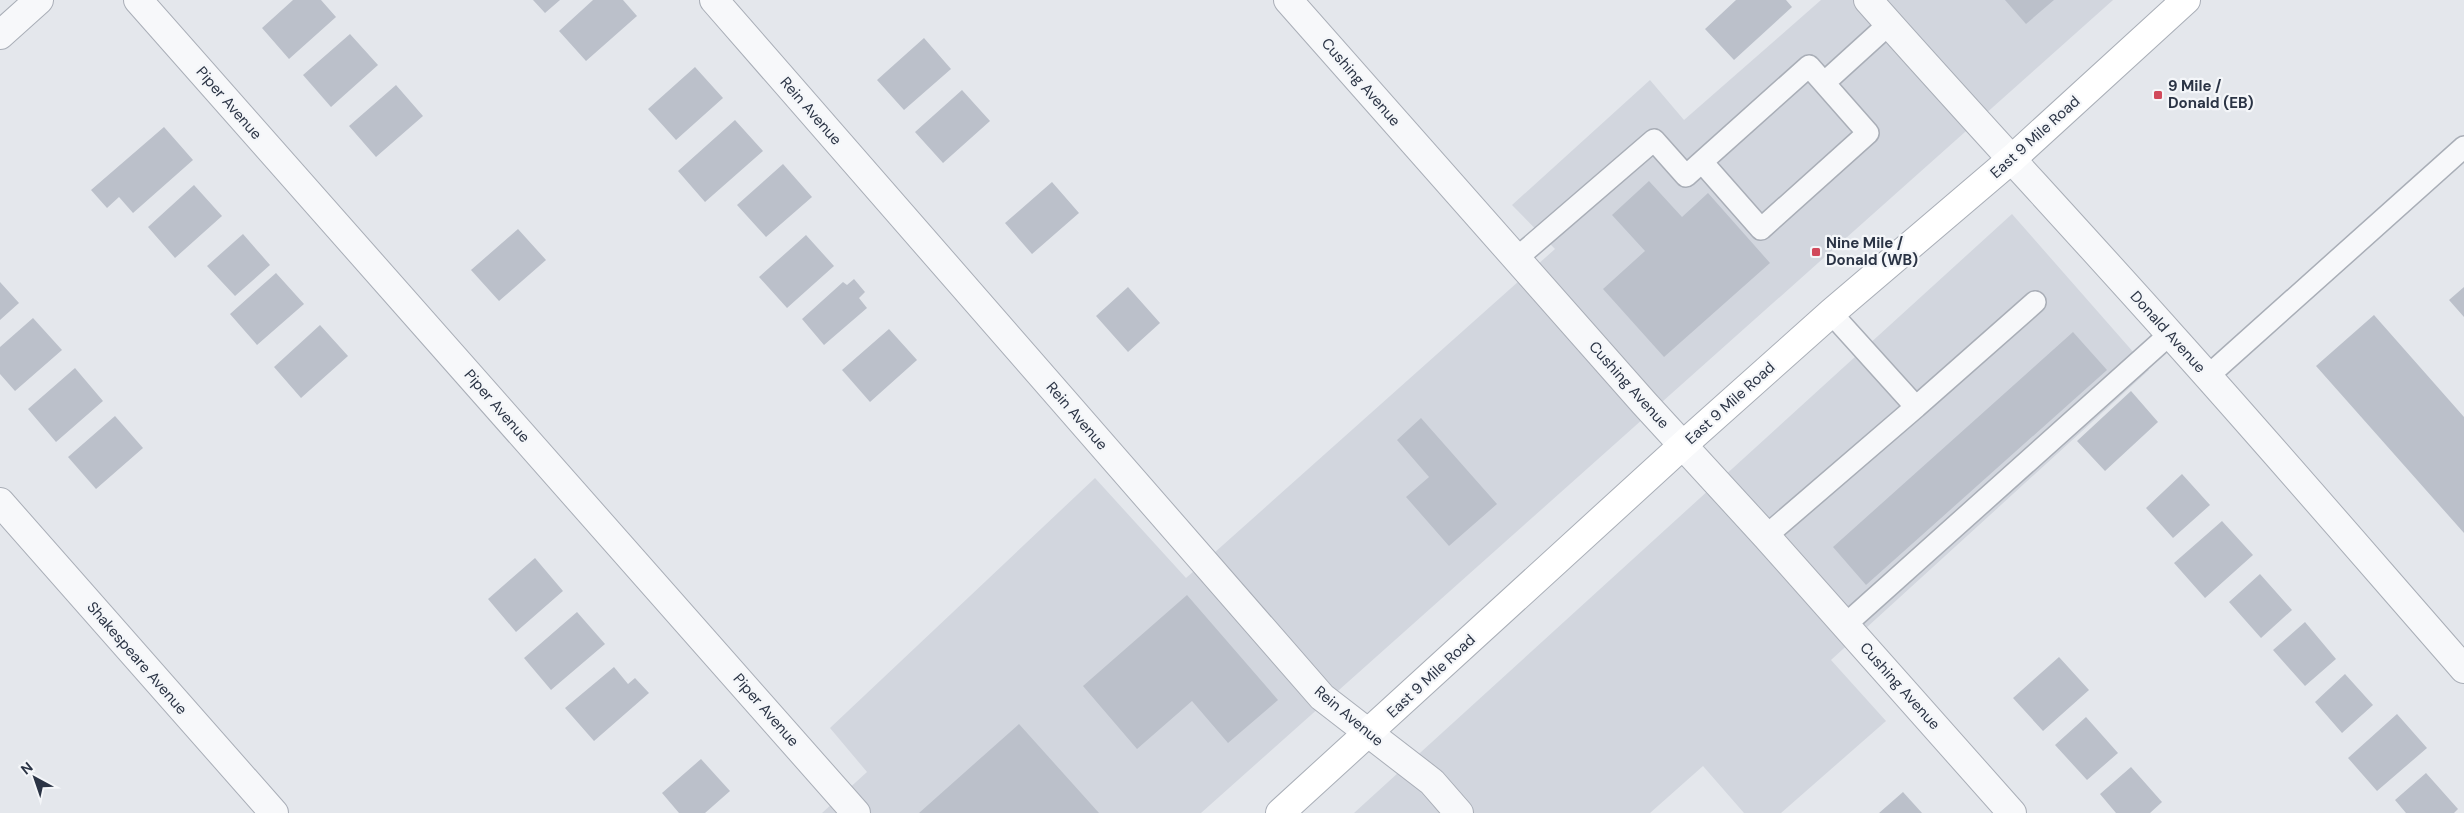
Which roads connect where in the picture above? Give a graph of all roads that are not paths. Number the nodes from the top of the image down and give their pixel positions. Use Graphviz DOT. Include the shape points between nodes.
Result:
graph roads {
  1 [pos="39,0"];
  2 [pos="138,0"];
  3 [pos="714,0"];
  4 [pos="1288,0"];
  5 [pos="1868,0"];
  6 [pos="2186,0"];
  7 [pos="1889,24"];
  8 [pos="0,35"];
  9 [pos="1824,83"];
  10 [pos="2464,147"];
  11 [pos="2013,158"];
  12 [pos="1702,162"];
  13 [pos="1517,258"];
  14 [pos="2035,302"];
  15 [pos="1831,313"];
  16 [pos="2170,334"];
  17 [pos="2208,376"];
  18 [pos="1916,407"];
  19 [pos="1683,445"];
  20 [pos="0,502"];
  21 [pos="1766,536"];
  22 [pos="1845,625"];
  23 [pos="2464,668"];
  24 [pos="1368,734"];
  25 [pos="274,813"];
  26 [pos="856,813"];
  27 [pos="1280,813"];
  28 [pos="1459,813"];
  29 [pos="2012,813"];
  1 -- 8 [label="street"];
  2 -- 26 [label="street, Piper Avenue"];
  3 -- 24 [label="street, Rein Avenue" via="1322,697"];
  4 -- 13 [label="street, Cushing Avenue"];
  5 -- 7 [label="street, Donald Avenue"];
  6 -- 11 [label="main road, East 9 Mile Road"];
  7 -- 9 [label="lane"];
  7 -- 11 [label="street, Donald Avenue" via="1965,110"];
  9 -- 12 [label="lane" via="1809,66"];
  9 -- 12 [label="lane" via="1868,133 1761,229"];
  10 -- 17 [label="lane"];
  11 -- 15 [label="main road, East 9 Mile Road"];
  11 -- 16 [label="street, Donald Avenue"];
  12 -- 13 [label="lane" via="1686,176 1654,140"];
  13 -- 19 [label="street, Cushing Avenue"];
  14 -- 18 [label="lane"];
  15 -- 18 [label="lane"];
  15 -- 19 [label="main road, East 9 Mile Road"];
  16 -- 17 [label="street, Donald Avenue"];
  16 -- 22 [label="lane"];
  17 -- 23 [label="street, Donald Avenue"];
  18 -- 21 [label="lane"];
  19 -- 21 [label="street, Cushing Avenue"];
  19 -- 24 [label="main road, East 9 Mile Road"];
  20 -- 25 [label="street, Shakespeare Avenue"];
  21 -- 22 [label="street, Cushing Avenue"];
  22 -- 29 [label="street, Cushing Avenue"];
  24 -- 27 [label="main road, East 9 Mile Road"];
  24 -- 28 [label="street, Rein Avenue" via="1432,782"];
}
